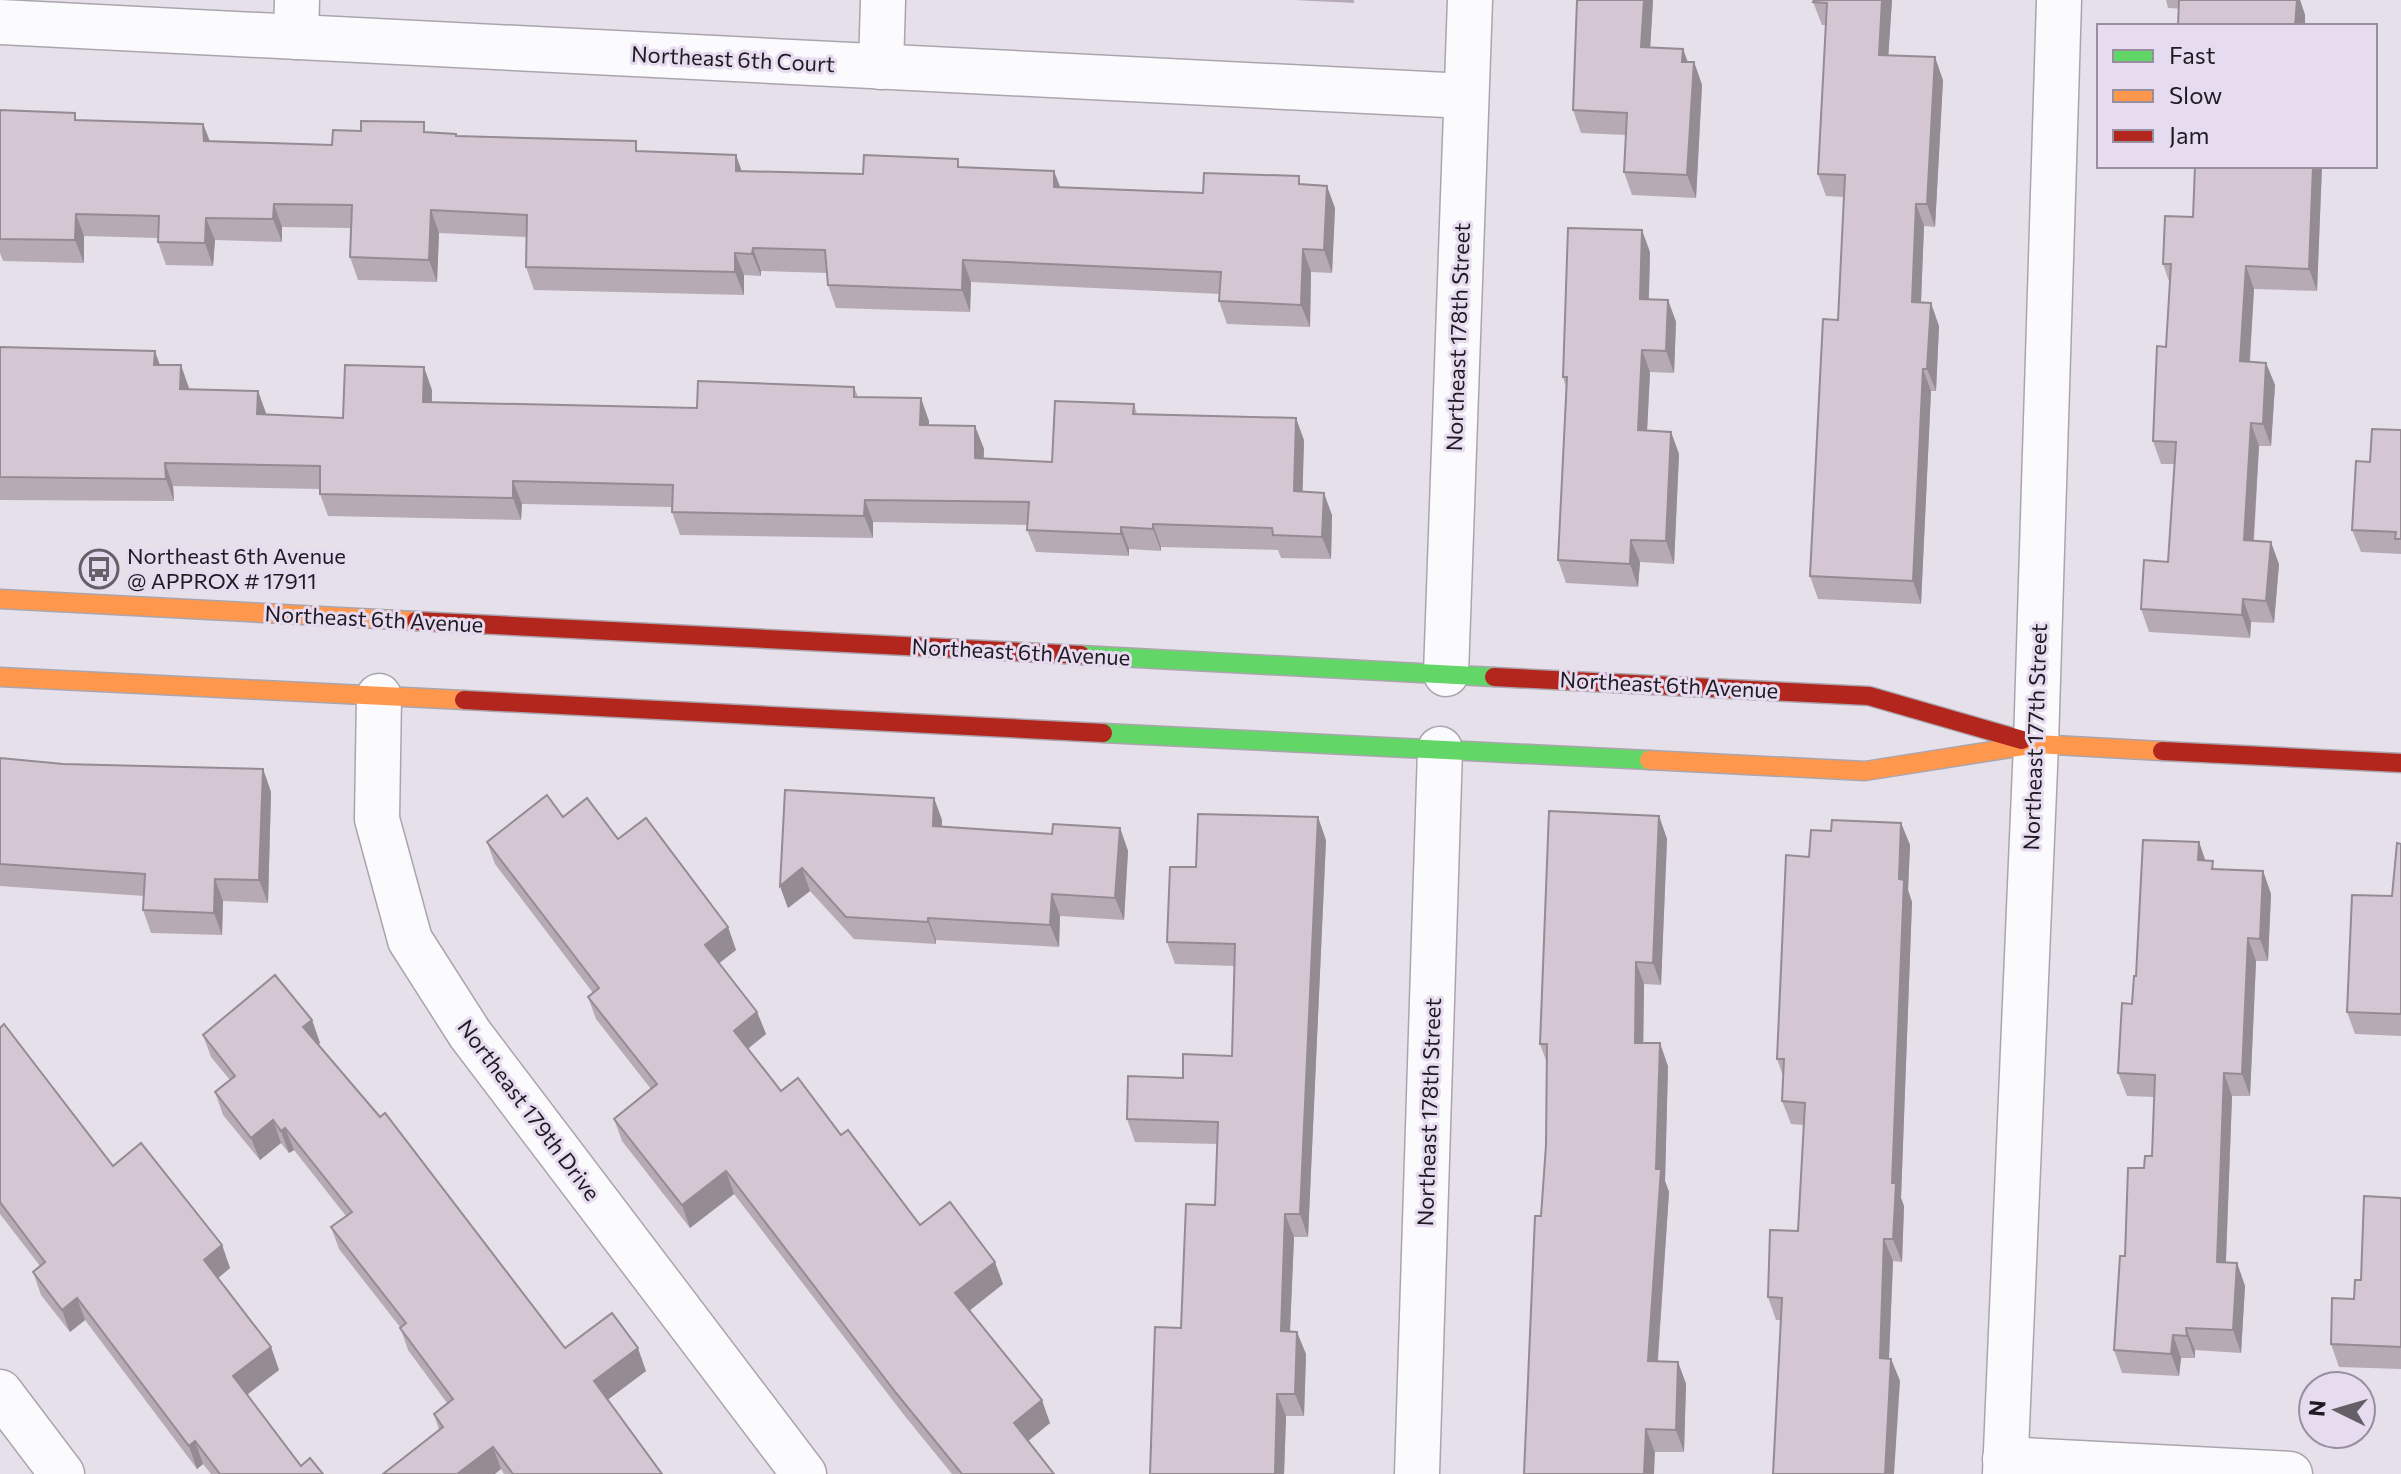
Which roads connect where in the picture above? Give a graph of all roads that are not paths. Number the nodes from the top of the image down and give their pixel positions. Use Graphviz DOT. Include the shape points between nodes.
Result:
graph roads {
  1 [pos="883,0"];
  2 [pos="1470,0"];
  3 [pos="2059,0"];
  4 [pos="297,19"];
  5 [pos="0,22"];
  6 [pos="881,67"];
  7 [pos="1466,96"];
  8 [pos="0,599"];
  9 [pos="1446,674"];
  10 [pos="0,677"];
  11 [pos="379,696"];
  12 [pos="2036,744"];
  13 [pos="1440,749"];
  14 [pos="2401,763"];
  15 [pos="0,1392"];
  16 [pos="2005,1466"];
  17 [pos="62,1474"];
  18 [pos="804,1474"];
  19 [pos="1417,1474"];
  20 [pos="2290,1474"];
  1 -- 6 [label="street"];
  2 -- 7 [label="street, Northeast 178th Street"];
  3 -- 12 [label="street, Northeast 177th Street"];
  4 -- 5 [label="street, Northeast 6th Court"];
  4 -- 6 [label="street, Northeast 6th Court"];
  6 -- 7 [label="street, Northeast 6th Court"];
  7 -- 9 [label="street, Northeast 178th Street"];
  8 -- 9 [label="main road, Northeast 6th Avenue"];
  9 -- 12 [label="main road, Northeast 6th Avenue" via="1869,696"];
  10 -- 11 [label="main road, Northeast 6th Avenue"];
  11 -- 13 [label="main road, Northeast 6th Avenue"];
  11 -- 18 [label="street, Northeast 179th Drive" via="377,819 410,940 470,1034"];
  12 -- 13 [label="main road, Northeast 6th Avenue" via="1865,771"];
  12 -- 14 [label="main road, Northeast 6th Avenue"];
  12 -- 16 [label="street, Northeast 177th Street"];
  13 -- 19 [label="street, Northeast 178th Street"];
  15 -- 17 [label="street"];
  16 -- 20 [label="street"];
}
